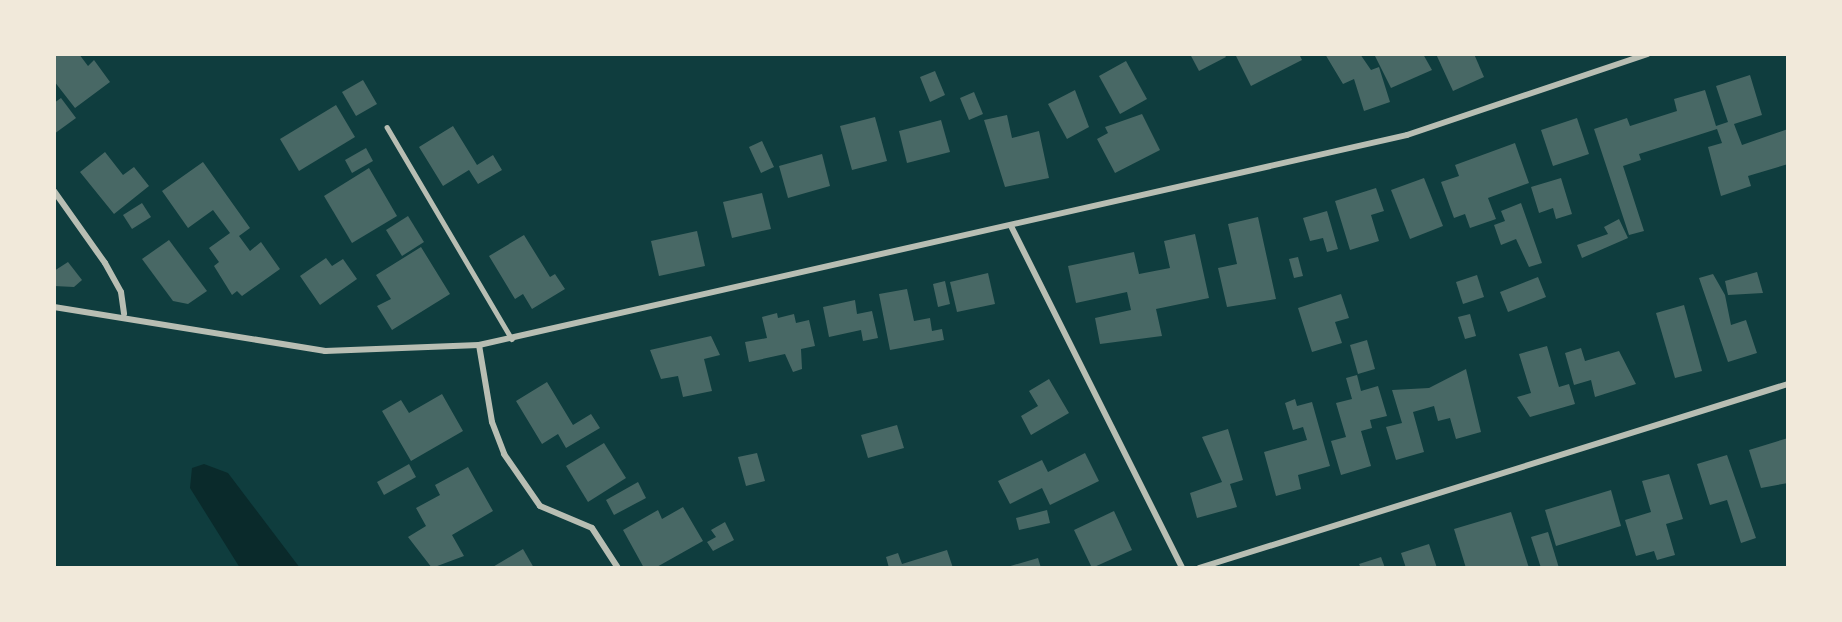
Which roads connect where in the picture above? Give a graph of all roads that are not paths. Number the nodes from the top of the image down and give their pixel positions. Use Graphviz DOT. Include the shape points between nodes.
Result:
graph roads {
  1 [pos="1648,54"];
  2 [pos="387,127"];
  3 [pos="54,191"];
  4 [pos="1011,226"];
  5 [pos="54,307"];
  6 [pos="124,315"];
  7 [pos="512,340"];
  8 [pos="479,345"];
  9 [pos="1788,384"];
  10 [pos="618,568"];
  11 [pos="1182,568"];
  12 [pos="1199,568"];
  1 -- 4 [label="street" via="1418,132"];
  2 -- 7 [label="lane"];
  3 -- 6 [label="street" via="105,263 121,292"];
  4 -- 7 [label="street"];
  4 -- 11 [label="street"];
  5 -- 6 [label="street"];
  6 -- 8 [label="street" via="325,351"];
  7 -- 8 [label="street"];
  8 -- 10 [label="street" via="492,422 504,454 540,506 592,528"];
  9 -- 12 [label="street"];
}
